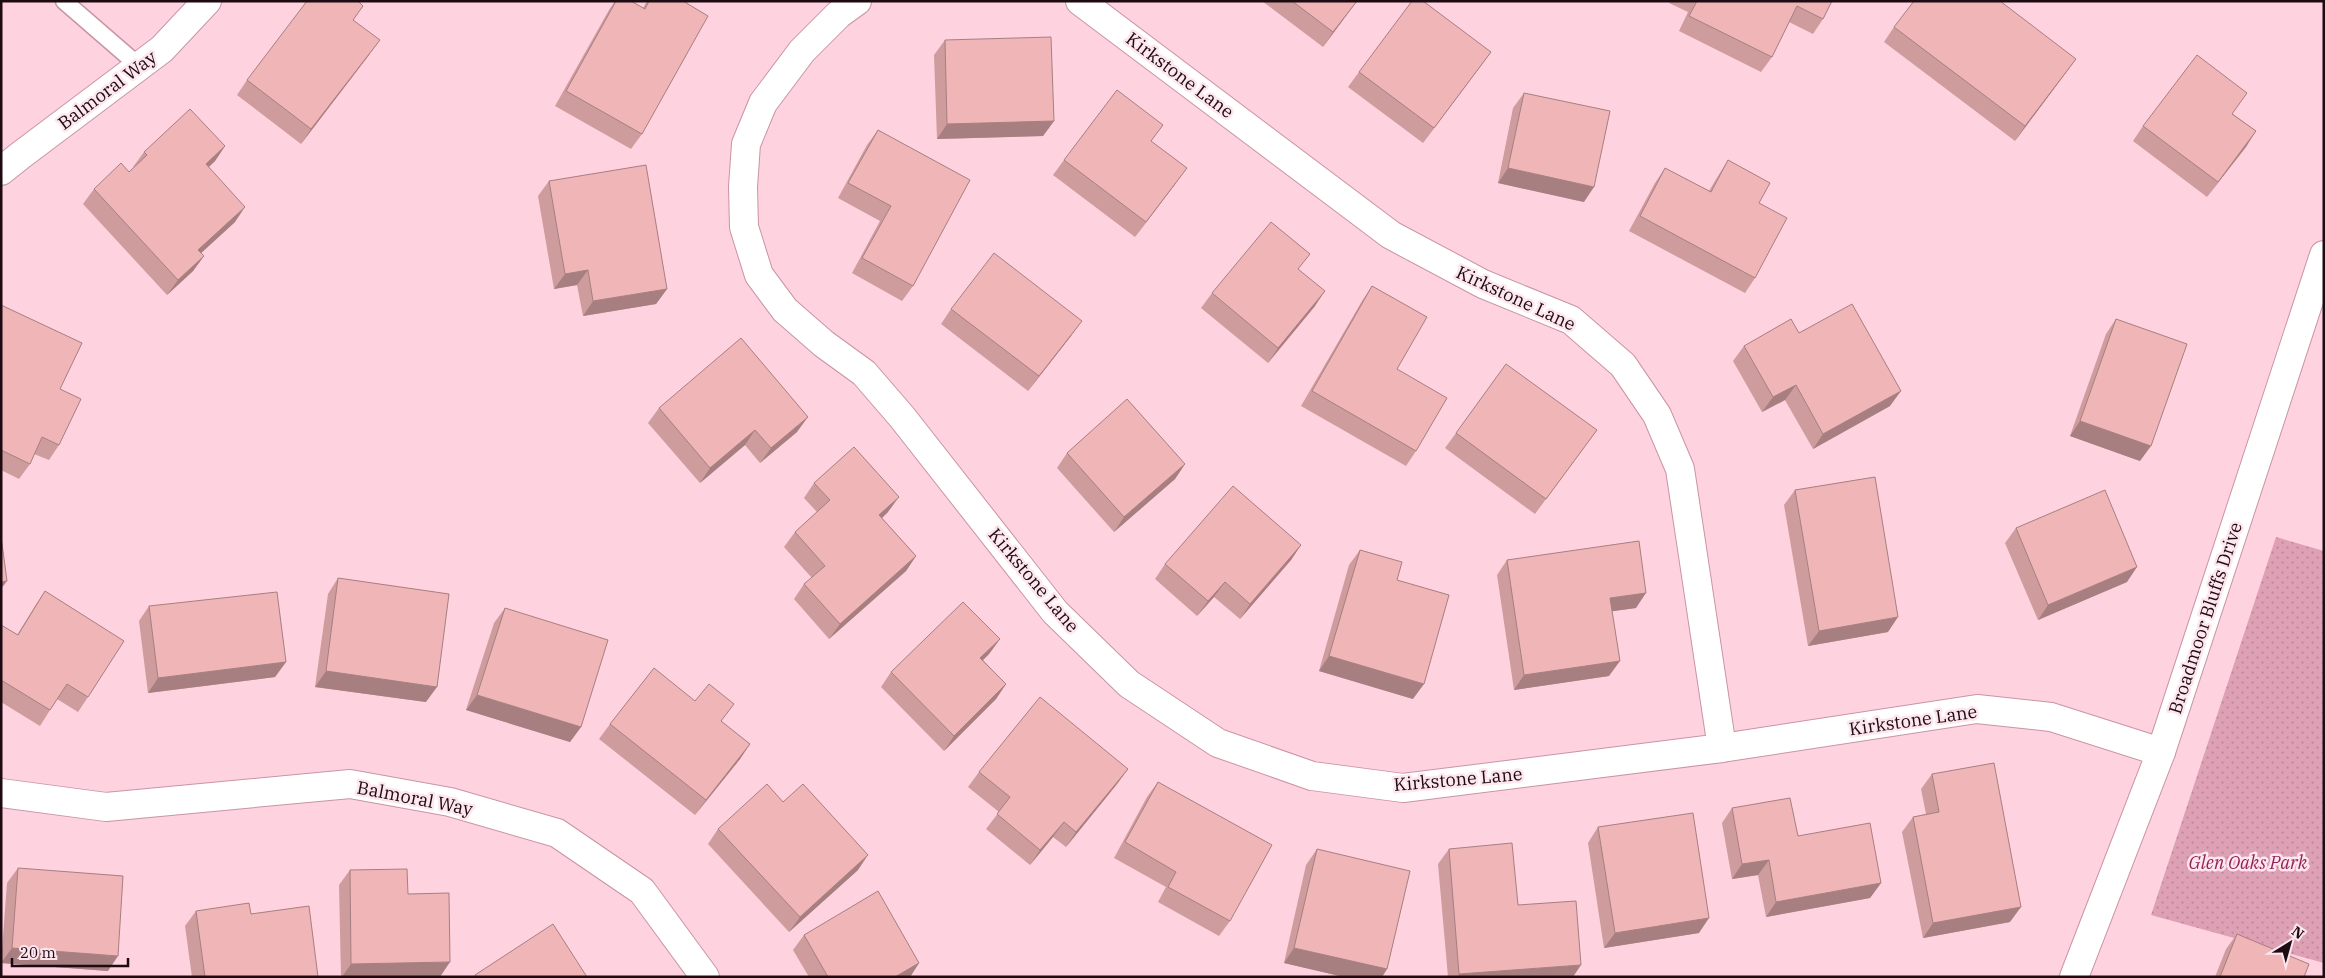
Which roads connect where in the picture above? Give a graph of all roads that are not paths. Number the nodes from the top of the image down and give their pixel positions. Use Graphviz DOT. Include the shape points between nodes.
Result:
graph roads {
  1 [pos="64,1"];
  2 [pos="207,1"];
  3 [pos="858,1"];
  4 [pos="1080,1"];
  5 [pos="139,66"];
  6 [pos="1,171"];
  7 [pos="2324,255"];
  8 [pos="1722,748"];
  9 [pos="2161,752"];
  10 [pos="1,794"];
  11 [pos="705,977"];
  12 [pos="2074,977"];
  1 -- 5 [label="lane"];
  2 -- 5 [label="street, Balmoral Way" via="162,50"];
  3 -- 8 [label="street, Kirkstone Lane" via="839,14 802,51 763,103 746,144 744,227 759,275 785,310 864,373 1055,612 1129,684 1218,743 1312,776 1403,788"];
  4 -- 8 [label="street, Kirkstone Lane" via="1391,235 1483,284 1571,320 1623,364 1657,415 1680,469"];
  5 -- 6 [label="street, Balmoral Way"];
  7 -- 9 [label="street, Broadmoor Bluffs Drive"];
  8 -- 9 [label="street, Kirkstone Lane" via="1978,709 2051,717"];
  9 -- 12 [label="street, Broadmoor Bluffs Drive"];
  10 -- 11 [label="street, Balmoral Way" via="106,807 350,784 450,802 557,832 642,890"];
}
